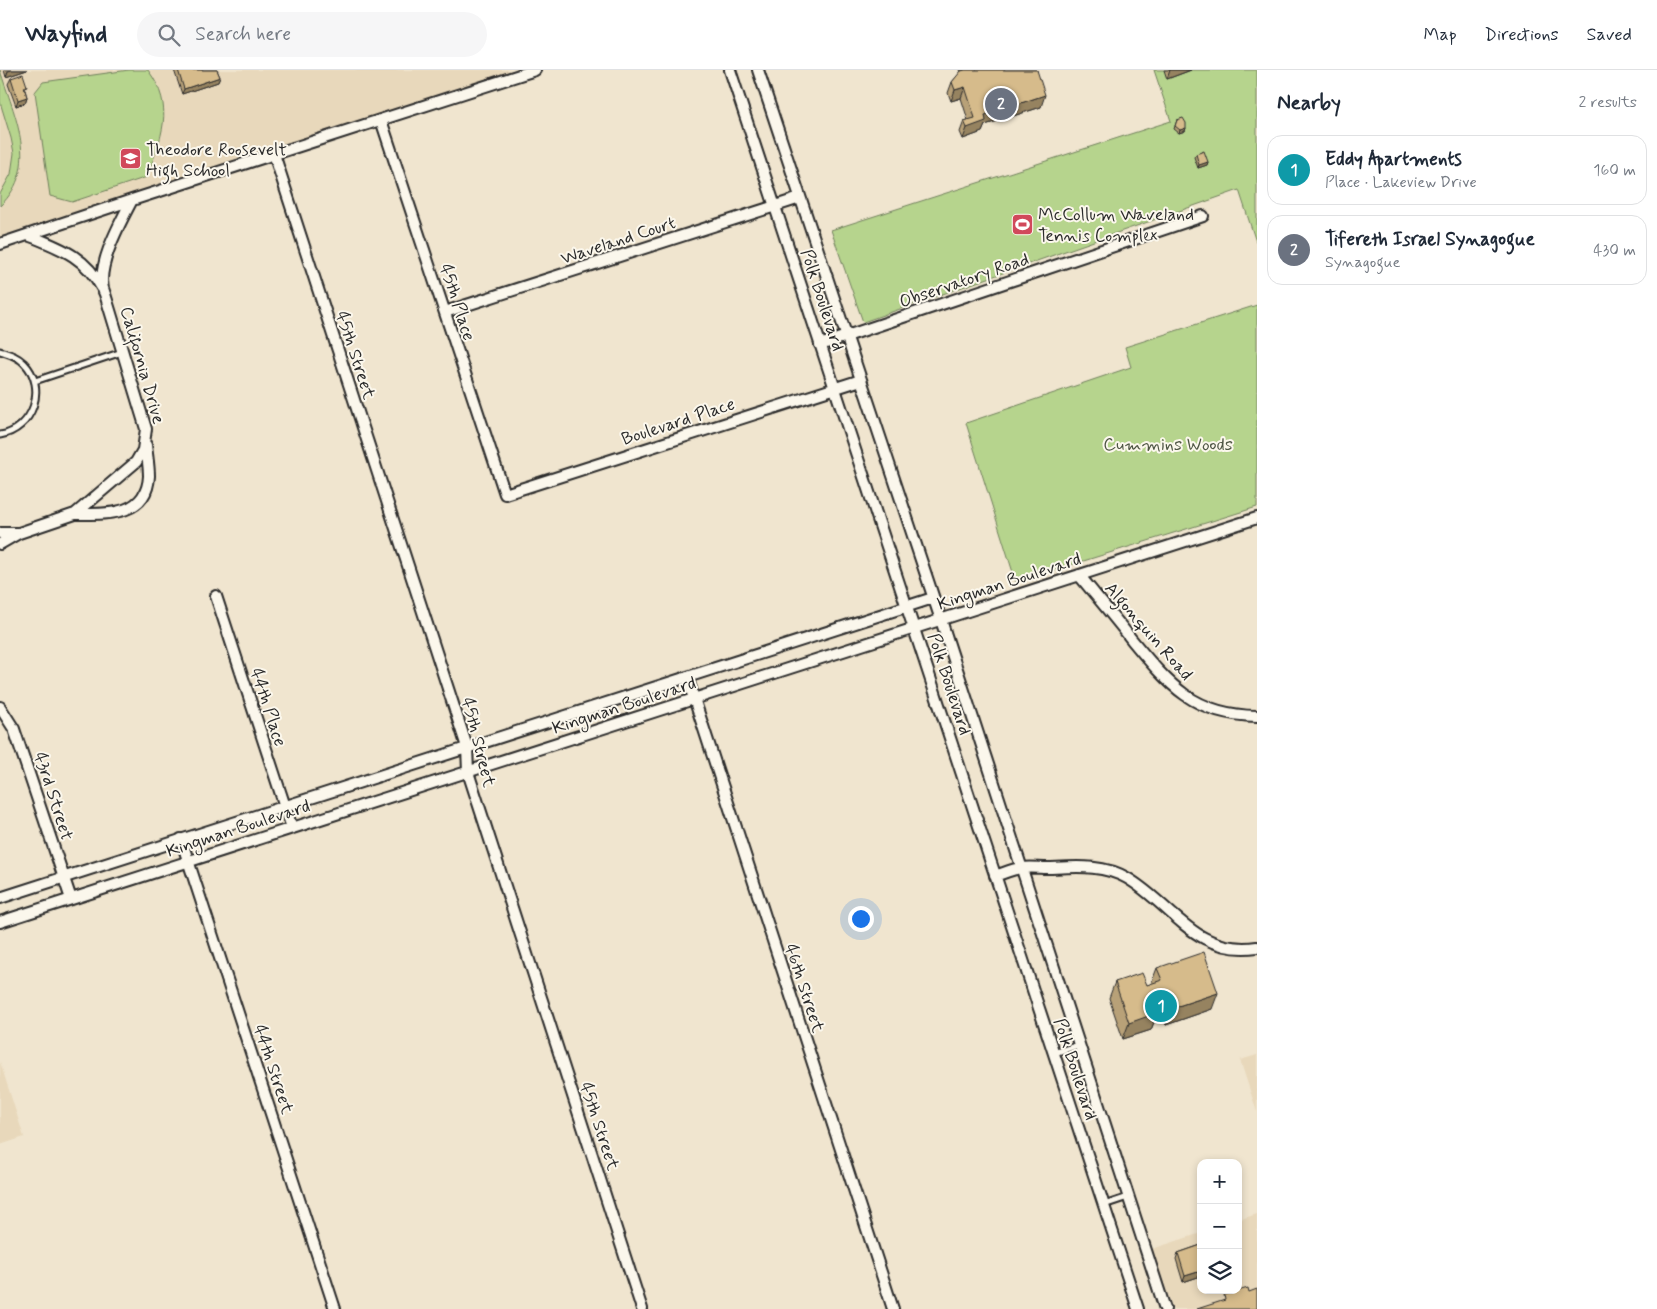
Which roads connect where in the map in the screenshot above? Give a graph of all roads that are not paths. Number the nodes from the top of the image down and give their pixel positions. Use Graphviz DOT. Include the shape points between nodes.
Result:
graph roads {
  1 [pos="535,70"];
  2 [pos="730,70"];
  3 [pos="758,70"];
  4 [pos="380,120"];
  5 [pos="274,154"];
  6 [pos="800,198"];
  7 [pos="132,200"];
  8 [pos="775,206"];
  9 [pos="1203,216"];
  10 [pos="28,235"];
  11 [pos="0,244"];
  12 [pos="102,288"];
  13 [pos="445,312"];
  14 [pos="846,337"];
  15 [pos="820,346"];
  16 [pos="0,351"];
  17 [pos="123,352"];
  18 [pos="861,380"];
  19 [pos="35,381"];
  20 [pos="835,388"];
  21 [pos="0,435"];
  22 [pos="146,439"];
  23 [pos="505,494"];
  24 [pos="75,514"];
  25 [pos="1257,518"];
  26 [pos="0,533"];
  27 [pos="20,533"];
  28 [pos="0,544"];
  29 [pos="1079,575"];
  30 [pos="216,596"];
  31 [pos="933,598"];
  32 [pos="907,606"];
  33 [pos="940,620"];
  34 [pos="914,628"];
  35 [pos="687,677"];
  36 [pos="694,699"];
  37 [pos="0,707"];
  38 [pos="1257,716"];
  39 [pos="468,747"];
  40 [pos="468,772"];
  41 [pos="285,806"];
  42 [pos="292,828"];
  43 [pos="182,839"];
  44 [pos="189,861"];
  45 [pos="1021,868"];
  46 [pos="996,876"];
  47 [pos="63,877"];
  48 [pos="0,898"];
  49 [pos="71,899"];
  50 [pos="0,922"];
  51 [pos="1257,947"];
  52 [pos="1079,1045"];
  53 [pos="1054,1053"];
  54 [pos="1128,1198"];
  55 [pos="1104,1205"];
  56 [pos="335,1309"];
  57 [pos="642,1309"];
  58 [pos="893,1309"];
  59 [pos="1138,1309"];
  60 [pos="1165,1309"];
  1 -- 4 [label="street"];
  2 -- 8 [label="street, Polk Boulevard"];
  3 -- 6 [label="street, Polk Boulevard"];
  4 -- 5 [label="street"];
  4 -- 13 [label="street, 45th Place"];
  5 -- 7 [label="street"];
  5 -- 39 [label="street, 45th Street"];
  6 -- 8 [label="street, Waveland Court"];
  6 -- 14 [label="street, Polk Boulevard"];
  7 -- 10 [label="street"];
  7 -- 12 [label="street, California Drive" via="108,249"];
  8 -- 13 [label="street, Waveland Court"];
  8 -- 15 [label="street, Polk Boulevard"];
  9 -- 14 [label="street, Observatory Road"];
  10 -- 11 [label="street"];
  10 -- 12 [label="street, California Drive" via="70,252 96,276"];
  12 -- 17 [label="street, California Drive"];
  13 -- 23 [label="street, 45th Place"];
  14 -- 15 [label="street, Observatory Road"];
  14 -- 18 [label="street, Polk Boulevard"];
  15 -- 20 [label="street, Polk Boulevard"];
  16 -- 19 [label="lane" via="24,363"];
  17 -- 19 [label="lane"];
  17 -- 22 [label="street, California Drive" via="146,429"];
  18 -- 20 [label="street, Boulevard Place"];
  18 -- 31 [label="street, Polk Boulevard"];
  19 -- 21 [label="lane" via="36,402 28,419 18,428"];
  20 -- 23 [label="street, Boulevard Place"];
  20 -- 32 [label="street, Polk Boulevard"];
  22 -- 24 [label="street, California Drive" via="136,462"];
  22 -- 24 [label="street" via="149,477 145,492 136,504 122,512"];
  24 -- 27 [label="street, California Drive"];
  25 -- 29 [label="street, Kingman Boulevard"];
  26 -- 27 [label="street, California Drive"];
  27 -- 28 [label="street, California Drive"];
  29 -- 33 [label="street, Kingman Boulevard"];
  29 -- 38 [label="street, Algonquin Road" via="1154,666 1181,693 1226,714"];
  30 -- 41 [label="street, 44th Place"];
  31 -- 32 [label="street, Kingman Boulevard"];
  31 -- 33 [label="street, Polk Boulevard"];
  32 -- 34 [label="street, Polk Boulevard"];
  32 -- 35 [label="street, Kingman Boulevard"];
  33 -- 34 [label="street, Kingman Boulevard"];
  33 -- 45 [label="street, Polk Boulevard"];
  34 -- 36 [label="street, Kingman Boulevard"];
  34 -- 46 [label="street, Polk Boulevard"];
  35 -- 36 [label="street, 46th Street"];
  35 -- 39 [label="street, Kingman Boulevard"];
  36 -- 40 [label="street, Kingman Boulevard"];
  36 -- 58 [label="street, 46th Street"];
  37 -- 47 [label="street, 43rd Street" via="14,729"];
  39 -- 40 [label="street, 45th Street"];
  39 -- 41 [label="street, Kingman Boulevard"];
  40 -- 42 [label="street, Kingman Boulevard"];
  40 -- 57 [label="street, 45th Street"];
  41 -- 42 [label="street, 44th Place"];
  41 -- 43 [label="street, Kingman Boulevard"];
  42 -- 44 [label="street, Kingman Boulevard"];
  43 -- 44 [label="street, 44th Street"];
  43 -- 47 [label="street, Kingman Boulevard"];
  44 -- 49 [label="street, Kingman Boulevard"];
  44 -- 56 [label="street, 44th Street"];
  45 -- 46 [label="street"];
  45 -- 51 [label="street" via="1090,867 1108,870 1140,887 1189,930 1210,942 1229,947"];
  45 -- 52 [label="street, Polk Boulevard"];
  46 -- 53 [label="street, Polk Boulevard"];
  47 -- 48 [label="street, Kingman Boulevard"];
  47 -- 49 [label="street, 43rd Street"];
  49 -- 50 [label="street, Kingman Boulevard"];
  52 -- 53 [label="lane"];
  52 -- 54 [label="street, Polk Boulevard"];
  53 -- 55 [label="street, Polk Boulevard"];
  54 -- 55 [label="lane"];
  54 -- 60 [label="street, Polk Boulevard"];
  55 -- 59 [label="street, Polk Boulevard"];
}
